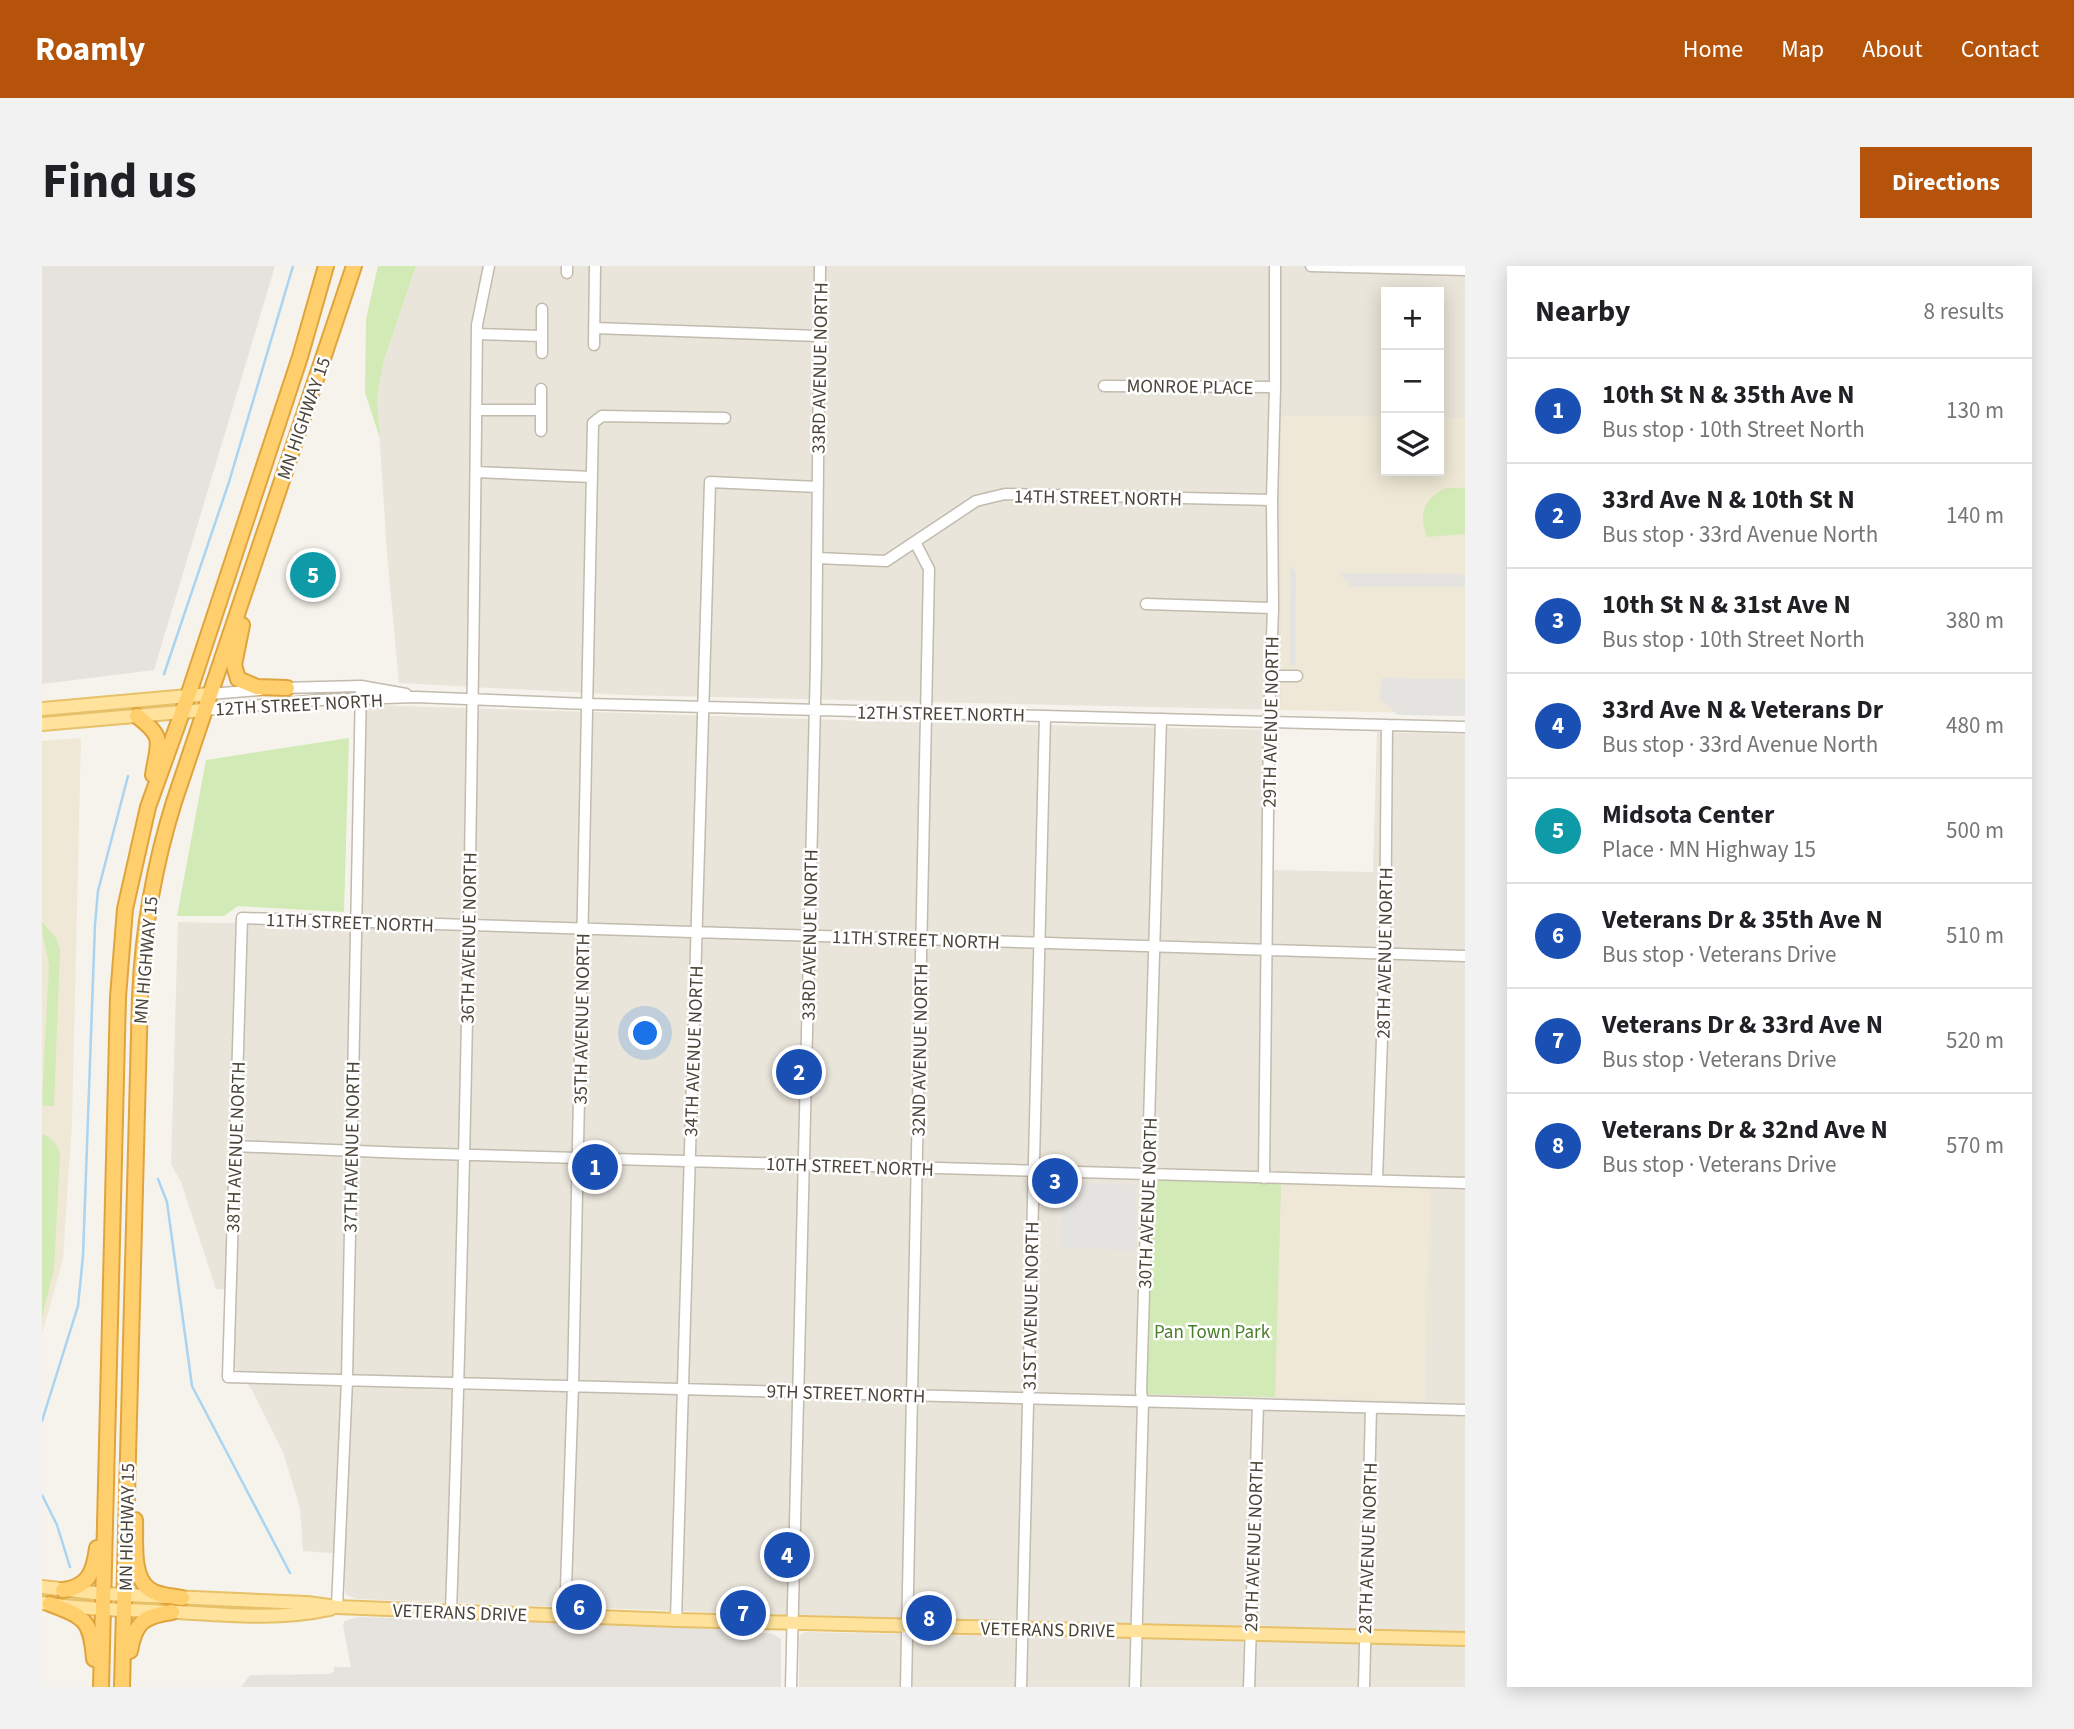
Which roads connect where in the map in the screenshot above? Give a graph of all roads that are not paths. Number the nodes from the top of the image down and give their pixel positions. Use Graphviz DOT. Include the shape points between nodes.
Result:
graph roads {
  1 [pos="326,266"];
  2 [pos="354,266"];
  3 [pos="489,266"];
  4 [pos="595,266"];
  5 [pos="820,266"];
  6 [pos="1275,266"];
  7 [pos="1311,266"];
  8 [pos="1465,270"];
  9 [pos="542,309"];
  10 [pos="594,328"];
  11 [pos="477,334"];
  12 [pos="542,336"];
  13 [pos="819,336"];
  14 [pos="594,345"];
  15 [pos="542,353"];
  16 [pos="1104,386"];
  17 [pos="1275,387"];
  18 [pos="541,389"];
  19 [pos="476,410"];
  20 [pos="541,410"];
  21 [pos="725,418"];
  22 [pos="541,431"];
  23 [pos="475,472"];
  24 [pos="592,477"];
  25 [pos="818,487"];
  26 [pos="1272,500"];
  27 [pos="271,514"];
  28 [pos="915,542"];
  29 [pos="817,558"];
  30 [pos="1146,604"];
  31 [pos="1273,608"];
  32 [pos="1271,676"];
  33 [pos="1297,676"];
  34 [pos="361,686"];
  35 [pos="287,688"];
  36 [pos="210,694"];
  37 [pos="188,696"];
  38 [pos="416,697"];
  39 [pos="360,699"];
  40 [pos="472,699"];
  41 [pos="588,704"];
  42 [pos="703,707"];
  43 [pos="42,709"];
  44 [pos="204,710"];
  45 [pos="815,710"];
  46 [pos="182,712"];
  47 [pos="926,713"];
  48 [pos="137,716"];
  49 [pos="1045,716"];
  50 [pos="1161,719"];
  51 [pos="1269,722"];
  52 [pos="42,724"];
  53 [pos="1387,725"];
  54 [pos="1465,727"];
  55 [pos="148,807"];
  56 [pos="242,918"];
  57 [pos="357,922"];
  58 [pos="468,925"];
  59 [pos="583,929"];
  60 [pos="696,932"];
  61 [pos="809,936"];
  62 [pos="922,939"];
  63 [pos="1040,943"];
  64 [pos="1155,946"];
  65 [pos="1266,950"];
  66 [pos="1385,953"];
  67 [pos="1465,956"];
  68 [pos="234,1146"];
  69 [pos="350,1151"];
  70 [pos="463,1155"];
  71 [pos="578,1158"];
  72 [pos="690,1161"];
  73 [pos="804,1165"];
  74 [pos="917,1168"];
  75 [pos="1034,1171"];
  76 [pos="1149,1174"];
  77 [pos="1264,1178"];
  78 [pos="1377,1180"];
  79 [pos="1465,1183"];
  80 [pos="228,1377"];
  81 [pos="347,1380"];
  82 [pos="459,1383"];
  83 [pos="573,1386"];
  84 [pos="683,1389"];
  85 [pos="798,1392"];
  86 [pos="912,1395"];
  87 [pos="1028,1398"];
  88 [pos="1143,1402"];
  89 [pos="1258,1405"];
  90 [pos="1371,1408"];
  91 [pos="1465,1410"];
  92 [pos="129,1431"];
  93 [pos="107,1452"];
  94 [pos="42,1587"];
  95 [pos="63,1590"];
  96 [pos="182,1598"];
  97 [pos="103,1602"];
  98 [pos="124,1603"];
  99 [pos="46,1604"];
  100 [pos="337,1607"];
  101 [pos="451,1611"];
  102 [pos="172,1612"];
  103 [pos="565,1616"];
  104 [pos="676,1620"];
  105 [pos="793,1623"];
  106 [pos="907,1626"];
  107 [pos="1022,1629"];
  108 [pos="1137,1632"];
  109 [pos="1250,1634"];
  110 [pos="1364,1637"];
  111 [pos="1465,1639"];
  112 [pos="96,1687"];
  113 [pos="101,1687"];
  114 [pos="124,1687"];
  115 [pos="791,1687"];
  116 [pos="906,1687"];
  117 [pos="1021,1687"];
  118 [pos="1135,1687"];
  119 [pos="1249,1687"];
  120 [pos="1364,1687"];
  1 -- 37 [label="highway, MN HIGHWAY 15"];
  2 -- 27 [label="highway, MN HIGHWAY 15"];
  3 -- 11 [label="street, 36TH AVENUE NORTH"];
  4 -- 10 [label="street"];
  5 -- 13 [label="street, 33RD AVENUE NORTH"];
  6 -- 17 [label="street, 29TH AVENUE NORTH"];
  7 -- 8 [label="street"];
  9 -- 12 [label="street"];
  10 -- 13 [label="street"];
  10 -- 14 [label="street"];
  11 -- 12 [label="street"];
  11 -- 19 [label="street, 36TH AVENUE NORTH"];
  12 -- 15 [label="street"];
  13 -- 25 [label="street, 33RD AVENUE NORTH"];
  16 -- 17 [label="street, MONROE PLACE"];
  17 -- 26 [label="street, 29TH AVENUE NORTH"];
  18 -- 20 [label="street"];
  19 -- 20 [label="street"];
  19 -- 23 [label="street, 36TH AVENUE NORTH"];
  20 -- 22 [label="street"];
  21 -- 24 [label="street, 35TH AVENUE NORTH" via="603,416 593,423"];
  23 -- 24 [label="street"];
  23 -- 40 [label="street, 36TH AVENUE NORTH"];
  24 -- 41 [label="street, 35TH AVENUE NORTH"];
  25 -- 29 [label="street, 33RD AVENUE NORTH"];
  25 -- 42 [label="street, 34TH AVENUE NORTH" via="710,482"];
  26 -- 28 [label="street, 14TH STREET NORTH" via="1005,494 976,501"];
  26 -- 31 [label="street, 29TH AVENUE NORTH"];
  27 -- 35 [label="highway" via="234,665 238,679 248,685"];
  27 -- 36 [label="highway, MN HIGHWAY 15"];
  28 -- 29 [label="street, 14TH STREET NORTH" via="886,561"];
  28 -- 47 [label="street, 32ND AVENUE NORTH" via="929,569"];
  29 -- 45 [label="street, 33RD AVENUE NORTH"];
  30 -- 31 [label="street"];
  31 -- 32 [label="street, 29TH AVENUE NORTH"];
  32 -- 33 [label="street"];
  32 -- 51 [label="street, 29TH AVENUE NORTH"];
  34 -- 35 [label="street, 12TH STREET NORTH"];
  34 -- 38 [label="street, 12TH STREET NORTH"];
  34 -- 39 [label="street, 37TH AVENUE NORTH"];
  35 -- 36 [label="street, 12TH STREET NORTH"];
  36 -- 37 [label="main road"];
  36 -- 44 [label="highway, MN HIGHWAY 15"];
  37 -- 43 [label="main road"];
  37 -- 46 [label="highway, MN HIGHWAY 15"];
  38 -- 39 [label="street, 12TH STREET NORTH"];
  38 -- 40 [label="street, 12TH STREET NORTH"];
  39 -- 44 [label="street, 12TH STREET NORTH"];
  39 -- 57 [label="street, 37TH AVENUE NORTH"];
  40 -- 41 [label="street, 12TH STREET NORTH"];
  40 -- 58 [label="street, 36TH AVENUE NORTH"];
  41 -- 42 [label="street, 12TH STREET NORTH"];
  41 -- 59 [label="street, 35TH AVENUE NORTH"];
  42 -- 45 [label="street, 12TH STREET NORTH"];
  42 -- 60 [label="street, 34TH AVENUE NORTH"];
  44 -- 46 [label="main road, 12TH STREET NORTH"];
  44 -- 92 [label="highway, MN HIGHWAY 15" via="164,832 144,940"];
  45 -- 47 [label="street, 12TH STREET NORTH"];
  45 -- 61 [label="street, 33RD AVENUE NORTH"];
  46 -- 48 [label="main road, 12TH STREET NORTH"];
  46 -- 55 [label="highway, MN HIGHWAY 15"];
  47 -- 49 [label="street, 12TH STREET NORTH"];
  47 -- 62 [label="street, 32ND AVENUE NORTH"];
  48 -- 52 [label="main road, 12TH STREET NORTH"];
  48 -- 55 [label="highway" via="153,728 158,740"];
  49 -- 50 [label="street, 12TH STREET NORTH"];
  49 -- 63 [label="street, 31ST AVENUE NORTH"];
  50 -- 51 [label="street, 12TH STREET NORTH"];
  50 -- 64 [label="street, 30TH AVENUE NORTH"];
  51 -- 53 [label="street, 12TH STREET NORTH"];
  51 -- 65 [label="street, 29TH AVENUE NORTH"];
  53 -- 54 [label="street, 12TH STREET NORTH"];
  53 -- 66 [label="street, 28TH AVENUE NORTH"];
  55 -- 93 [label="highway, MN HIGHWAY 15" via="130,882 120,958"];
  56 -- 57 [label="street, 11TH STREET NORTH"];
  56 -- 68 [label="street, 38TH AVENUE NORTH"];
  57 -- 58 [label="street, 11TH STREET NORTH"];
  57 -- 69 [label="street, 37TH AVENUE NORTH"];
  58 -- 59 [label="street, 11TH STREET NORTH"];
  58 -- 70 [label="street, 36TH AVENUE NORTH"];
  59 -- 60 [label="street, 11TH STREET NORTH"];
  59 -- 71 [label="street, 35TH AVENUE NORTH"];
  60 -- 61 [label="street, 11TH STREET NORTH"];
  60 -- 72 [label="street, 34TH AVENUE NORTH"];
  61 -- 62 [label="street, 11TH STREET NORTH"];
  61 -- 73 [label="street, 33RD AVENUE NORTH"];
  62 -- 63 [label="street, 11TH STREET NORTH"];
  62 -- 74 [label="street, 32ND AVENUE NORTH"];
  63 -- 64 [label="street, 11TH STREET NORTH"];
  63 -- 75 [label="street, 31ST AVENUE NORTH"];
  64 -- 65 [label="street, 11TH STREET NORTH"];
  64 -- 76 [label="street, 30TH AVENUE NORTH"];
  65 -- 66 [label="street, 11TH STREET NORTH"];
  65 -- 77 [label="street, 29TH AVENUE NORTH"];
  66 -- 67 [label="street, 11TH STREET NORTH"];
  66 -- 78 [label="street, 28TH AVENUE NORTH"];
  68 -- 69 [label="street, 10TH STREET NORTH"];
  68 -- 80 [label="street, 38TH AVENUE NORTH"];
  69 -- 70 [label="street, 10TH STREET NORTH"];
  69 -- 81 [label="street, 37TH AVENUE NORTH"];
  70 -- 71 [label="street, 10TH STREET NORTH"];
  70 -- 82 [label="street, 36TH AVENUE NORTH"];
  71 -- 72 [label="street, 10TH STREET NORTH"];
  71 -- 83 [label="street, 35TH AVENUE NORTH"];
  72 -- 73 [label="street, 10TH STREET NORTH"];
  72 -- 84 [label="street, 34TH AVENUE NORTH"];
  73 -- 74 [label="street, 10TH STREET NORTH"];
  73 -- 85 [label="street, 33RD AVENUE NORTH"];
  74 -- 75 [label="street, 10TH STREET NORTH"];
  74 -- 86 [label="street, 32ND AVENUE NORTH"];
  75 -- 76 [label="street, 10TH STREET NORTH"];
  75 -- 87 [label="street, 31ST AVENUE NORTH"];
  76 -- 77 [label="street, 10TH STREET NORTH"];
  76 -- 88 [label="street, 30TH AVENUE NORTH"];
  77 -- 78 [label="street, 10TH STREET NORTH"];
  78 -- 79 [label="street, 10TH STREET NORTH"];
  80 -- 81 [label="street, 9TH STREET NORTH"];
  81 -- 82 [label="street, 9TH STREET NORTH"];
  81 -- 100 [label="street, 37TH AVENUE NORTH"];
  82 -- 83 [label="street, 9TH STREET NORTH"];
  82 -- 101 [label="street, 36TH AVENUE NORTH"];
  83 -- 84 [label="street, 9TH STREET NORTH"];
  83 -- 103 [label="street, 35TH AVENUE NORTH"];
  84 -- 85 [label="street, 9TH STREET NORTH"];
  84 -- 104 [label="street, 34TH AVENUE NORTH"];
  85 -- 86 [label="street, 9TH STREET NORTH"];
  85 -- 105 [label="street, 33RD AVENUE NORTH"];
  86 -- 87 [label="street, 9TH STREET NORTH"];
  86 -- 106 [label="street, 32ND AVENUE NORTH"];
  87 -- 88 [label="street, 9TH STREET NORTH"];
  87 -- 107 [label="street, 31ST AVENUE NORTH"];
  88 -- 89 [label="street, 9TH STREET NORTH"];
  88 -- 108 [label="street, 30TH AVENUE NORTH"];
  89 -- 90 [label="street, 9TH STREET NORTH"];
  89 -- 109 [label="street, 29TH AVENUE NORTH"];
  90 -- 91 [label="street, 9TH STREET NORTH"];
  90 -- 110 [label="street, 28TH AVENUE NORTH"];
  92 -- 96 [label="highway" via="140,1576 152,1591"];
  92 -- 98 [label="highway, MN HIGHWAY 15"];
  93 -- 95 [label="highway" via="94,1568 82,1585"];
  93 -- 97 [label="highway, MN HIGHWAY 15"];
  94 -- 95 [label="main road, VETERANS DRIVE"];
  95 -- 97 [label="main road, VETERANS DRIVE"];
  96 -- 98 [label="main road, VETERANS DRIVE"];
  96 -- 100 [label="main road, VETERANS DRIVE"];
  97 -- 98 [label="main road, VETERANS DRIVE"];
  97 -- 99 [label="main road, VETERANS DRIVE"];
  97 -- 113 [label="highway, MN HIGHWAY 15"];
  98 -- 102 [label="main road, VETERANS DRIVE"];
  98 -- 114 [label="highway, MN HIGHWAY 15"];
  99 -- 112 [label="highway" via="88,1624"];
  100 -- 101 [label="main road, VETERANS DRIVE"];
  100 -- 102 [label="main road, VETERANS DRIVE" via="268,1615"];
  101 -- 103 [label="main road, VETERANS DRIVE"];
  102 -- 114 [label="highway" via="151,1616 136,1629"];
  103 -- 104 [label="main road, VETERANS DRIVE"];
  104 -- 105 [label="main road, VETERANS DRIVE"];
  105 -- 106 [label="main road, VETERANS DRIVE"];
  105 -- 115 [label="street, 33RD AVENUE NORTH"];
  106 -- 107 [label="main road, VETERANS DRIVE"];
  106 -- 116 [label="street, 32ND AVENUE NORTH"];
  107 -- 108 [label="main road, VETERANS DRIVE"];
  107 -- 117 [label="street, 31ST AVENUE NORTH"];
  108 -- 109 [label="main road, VETERANS DRIVE"];
  108 -- 118 [label="street, 30TH AVENUE NORTH"];
  109 -- 110 [label="main road, VETERANS DRIVE"];
  109 -- 119 [label="street, 29TH AVENUE NORTH"];
  110 -- 111 [label="main road, VETERANS DRIVE"];
  110 -- 120 [label="street, 28TH AVENUE NORTH"];
}
